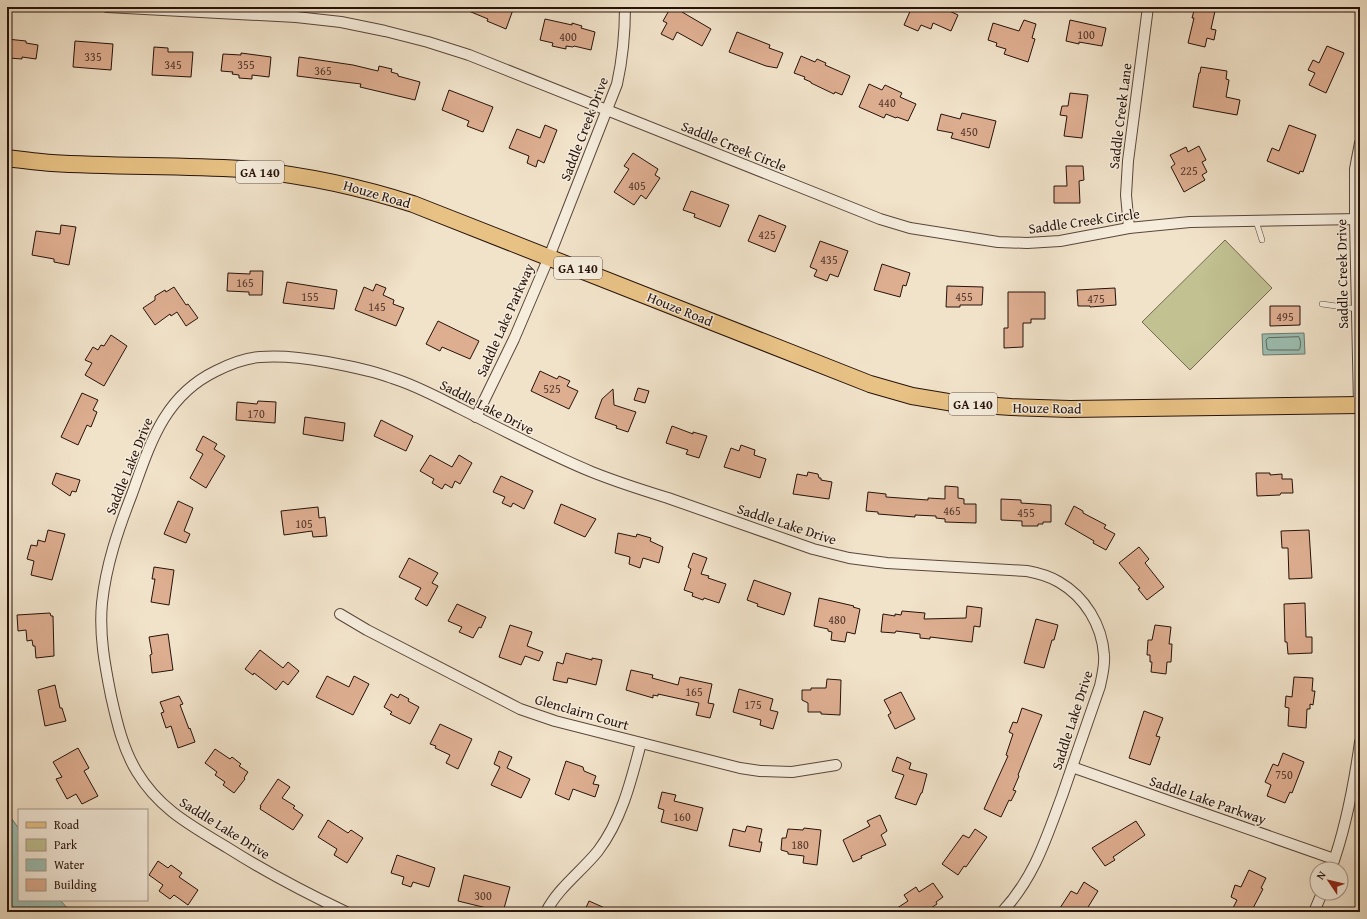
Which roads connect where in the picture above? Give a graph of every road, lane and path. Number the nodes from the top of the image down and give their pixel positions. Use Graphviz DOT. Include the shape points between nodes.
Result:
graph roads {
  1 [pos="107,7"];
  2 [pos="625,7"];
  3 [pos="1148,7"];
  4 [pos="607,110"];
  5 [pos="1360,142"];
  6 [pos="7,158"];
  7 [pos="1357,220"];
  8 [pos="1256,221"];
  9 [pos="1129,228"];
  10 [pos="1262,240"];
  11 [pos="549,257"];
  12 [pos="1322,304"];
  13 [pos="1357,309"];
  14 [pos="1359,405"];
  15 [pos="476,416"];
  16 [pos="340,614"];
  17 [pos="1360,742"];
  18 [pos="641,743"];
  19 [pos="836,765"];
  20 [pos="1072,767"];
  21 [pos="1334,859"];
  22 [pos="1319,901"];
  23 [pos="346,912"];
  24 [pos="546,912"];
  25 [pos="1002,912"];
  26 [pos="1314,912"];
  1 -- 4 [label="street, Saddle Creek Circle" via="296,17 341,22 385,31 469,54"];
  2 -- 4 [label="street, Saddle Creek Drive" via="622,60 617,84"];
  3 -- 9 [label="street, Saddle Creek Lane" via="1128,161 1126,195"];
  4 -- 9 [label="street, Saddle Creek Circle" via="880,219 910,228 998,242 1027,243 1060,241"];
  4 -- 11 [label="street, Saddle Creek Drive"];
  5 -- 7 [label="street, Saddle Creek Drive" via="1355,170"];
  6 -- 11 [label="main road, Houze Road / GA 140" via="52,163 241,169 335,182 413,204"];
  7 -- 8 [label="street, Saddle Creek Circle"];
  7 -- 13 [label="street, Saddle Creek Drive"];
  8 -- 9 [label="street, Saddle Creek Circle" via="1190,222"];
  8 -- 10 [label="lane"];
  11 -- 14 [label="main road, Houze Road / GA 140" via="870,384 912,396 954,403 1070,409"];
  11 -- 15 [label="street, Saddle Lake Parkway"];
  12 -- 13 [label="lane"];
  13 -- 14 [label="street, Saddle Creek Drive"];
  15 -- 20 [label="street, Saddle Lake Drive" via="594,473 813,549 849,558 887,563 1027,571 1059,582 1077,596 1091,612 1101,635 1104,655 1100,686"];
  15 -- 23 [label="street, Saddle Lake Drive" via="420,389 358,368 281,356 257,357 232,363 206,376 187,390 157,428 116,536 108,566 102,606 104,653 117,725 127,754 147,788 177,817 249,861"];
  16 -- 18 [label="street, Glenclairn Court" via="520,709 555,721"];
  17 -- 21 [label="street" via="1346,819"];
  18 -- 19 [label="street, Glenclairn Court" via="760,772 792,772"];
  18 -- 24 [label="street" via="629,790 617,820 598,851 561,890"];
  20 -- 21 [label="street, Saddle Lake Parkway"];
  20 -- 25 [label="street, Saddle Lake Drive" via="1042,852 1027,879"];
  22 -- 26 [label="street"];
}
